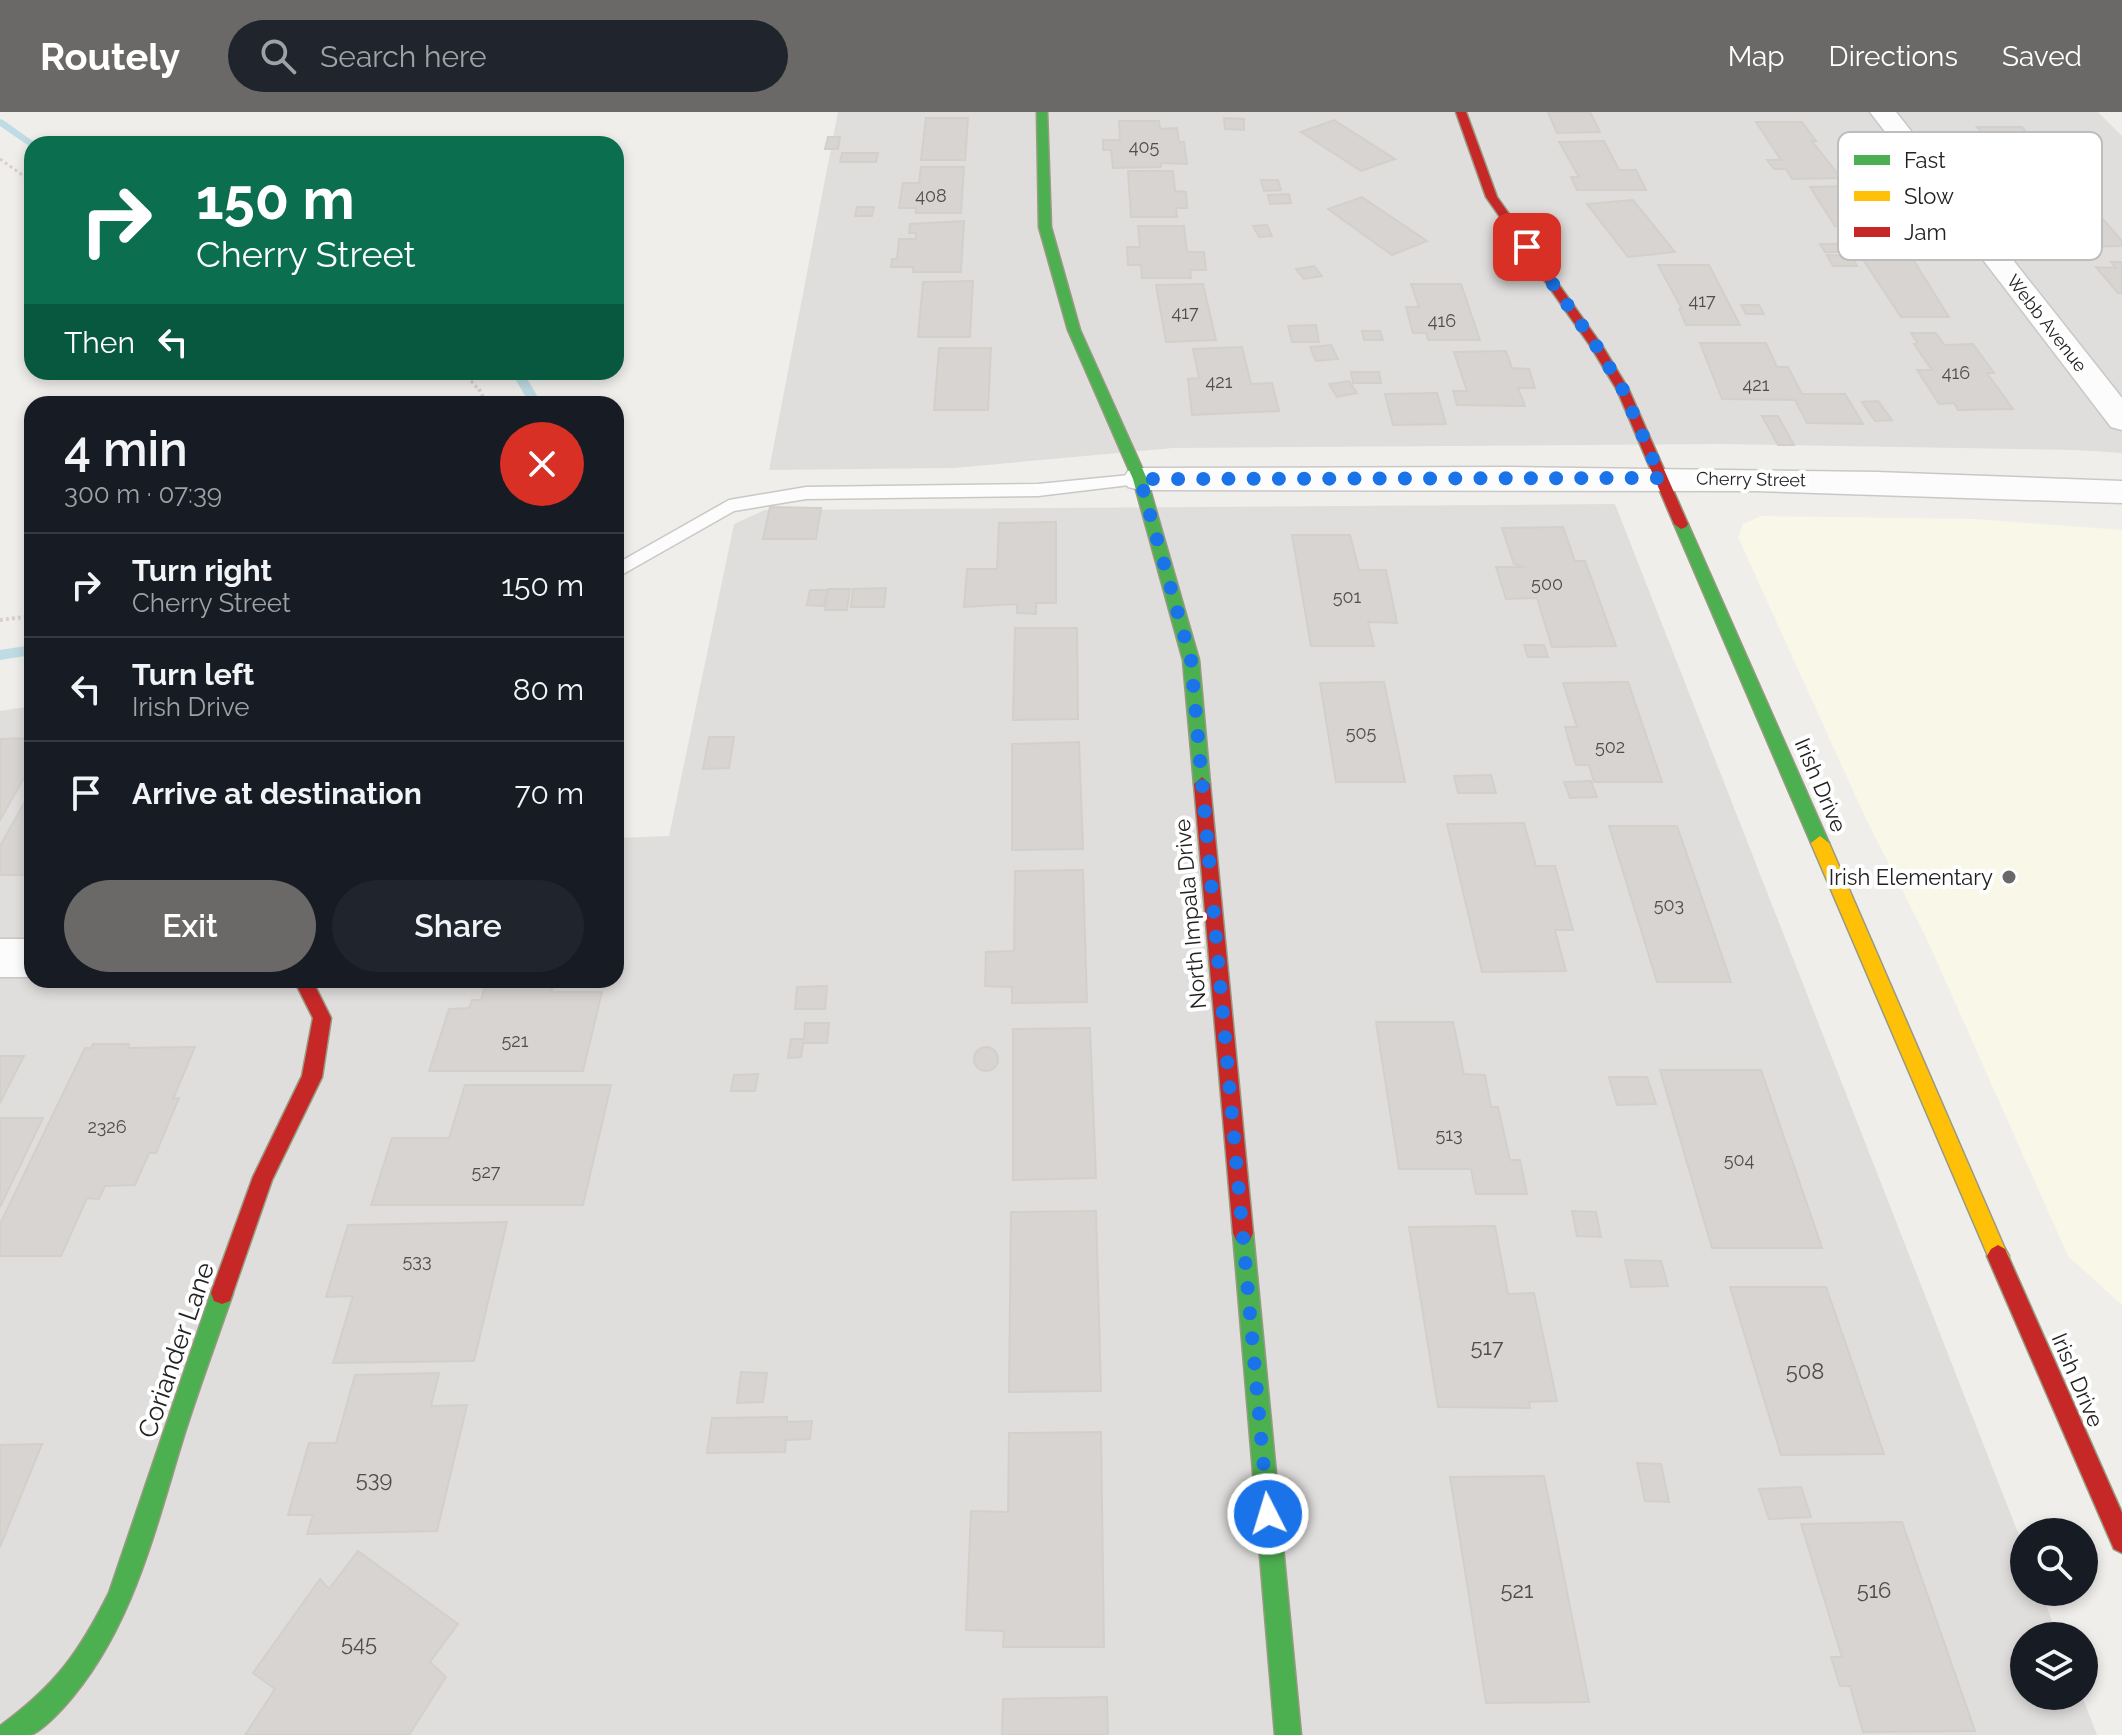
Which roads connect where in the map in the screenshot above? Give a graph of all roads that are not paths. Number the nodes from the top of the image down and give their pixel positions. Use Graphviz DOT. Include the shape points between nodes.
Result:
graph roads {
  1 [pos="1042,112"];
  2 [pos="1461,112"];
  3 [pos="1883,112"];
  4 [pos="1899,132"];
  5 [pos="1998,260"];
  6 [pos="2122,420"];
  7 [pos="1661,478"];
  8 [pos="1140,479"];
  9 [pos="2122,492"];
  10 [pos="624,567"];
  11 [pos="0,958"];
  12 [pos="24,958"];
  13 [pos="308,988"];
  14 [pos="2122,1541"];
  15 [pos="9,1735"];
  16 [pos="1288,1735"];
  1 -- 8 [label="street, North Impala Drive" via="1045,227 1074,330"];
  2 -- 7 [label="street, Irish Drive" via="1492,197 1623,390"];
  3 -- 4 [label="street, Webb Avenue"];
  5 -- 6 [label="street, Webb Avenue"];
  7 -- 8 [label="street, Cherry Street"];
  7 -- 9 [label="street, Cherry Street"];
  7 -- 14 [label="street, Irish Drive"];
  8 -- 10 [label="lane" via="1038,490 771,497 715,512"];
  8 -- 16 [label="street, North Impala Drive" via="1191,660"];
  11 -- 12 [label="street"];
  13 -- 15 [label="street, Coriander Lane" via="322,1018 312,1077 263,1177 131,1570 89,1658 33,1721"];
}
